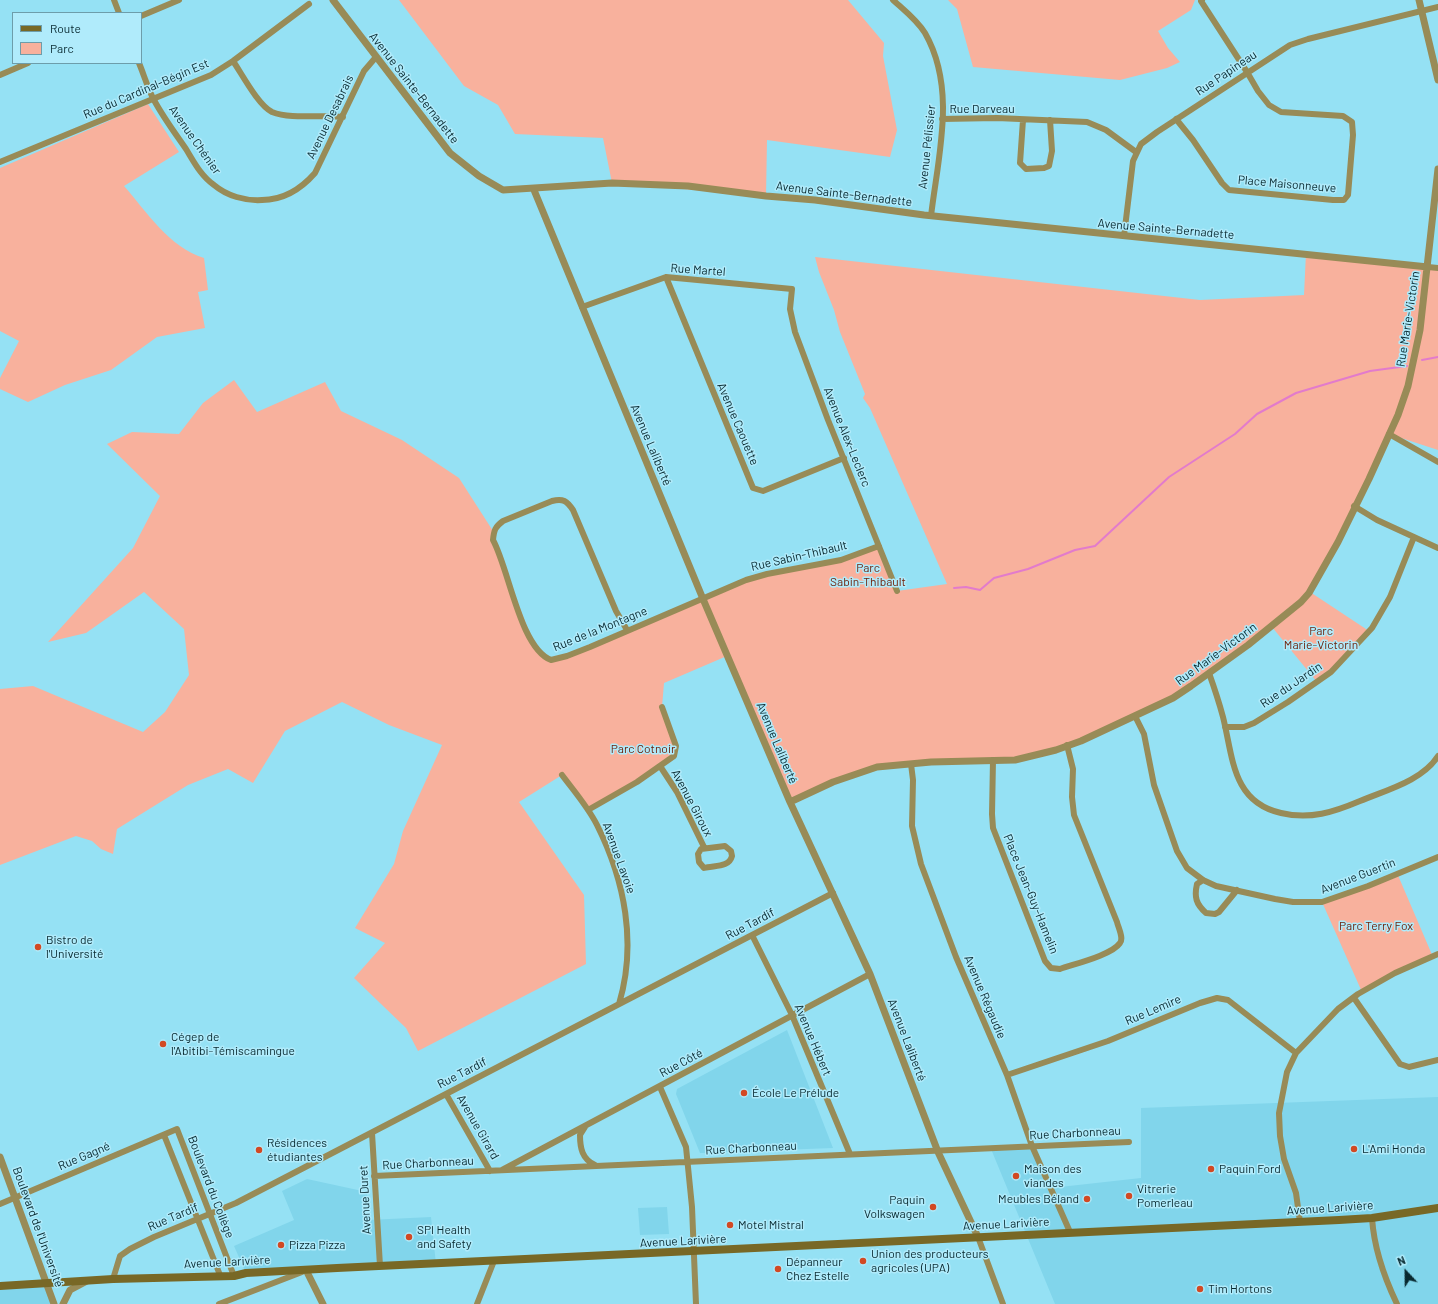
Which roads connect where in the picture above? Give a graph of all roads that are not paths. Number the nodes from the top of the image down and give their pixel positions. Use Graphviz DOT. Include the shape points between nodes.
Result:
graph roads {
  1 [pos="114,0"];
  2 [pos="179,0"];
  3 [pos="333,0"];
  4 [pos="893,0"];
  5 [pos="1201,0"];
  6 [pos="1419,0"];
  7 [pos="309,4"];
  8 [pos="1438,7"];
  9 [pos="1422,11"];
  10 [pos="119,12"];
  11 [pos="142,16"];
  12 [pos="376,57"];
  13 [pos="233,61"];
  14 [pos="26,64"];
  15 [pos="139,64"];
  16 [pos="1248,72"];
  17 [pos="0,75"];
  18 [pos="1438,80"];
  19 [pos="154,99"];
  20 [pos="343,117"];
  21 [pos="942,119"];
  22 [pos="1176,119"];
  23 [pos="1023,120"];
  24 [pos="1050,120"];
  25 [pos="1136,152"];
  26 [pos="0,162"];
  27 [pos="1438,169"];
  28 [pos="534,190"];
  29 [pos="258,201"];
  30 [pos="931,216"];
  31 [pos="1124,236"];
  32 [pos="1428,267"];
  33 [pos="1438,268"];
  34 [pos="666,277"];
  35 [pos="792,289"];
  36 [pos="582,307"];
  37 [pos="1389,434"];
  38 [pos="844,458"];
  39 [pos="1438,462"];
  40 [pos="1354,506"];
  41 [pos="1414,537"];
  42 [pos="879,546"];
  43 [pos="1438,548"];
  44 [pos="897,591"];
  45 [pos="703,599"];
  46 [pos="627,630"];
  47 [pos="1209,673"];
  48 [pos="662,707"];
  49 [pos="1135,716"];
  50 [pos="1225,727"];
  51 [pos="1067,745"];
  52 [pos="1438,756"];
  53 [pos="993,760"];
  54 [pos="911,764"];
  55 [pos="660,766"];
  56 [pos="562,775"];
  57 [pos="790,802"];
  58 [pos="588,810"];
  59 [pos="704,847"];
  60 [pos="1438,857"];
  61 [pos="1203,880"];
  62 [pos="1237,890"];
  63 [pos="833,893"];
  64 [pos="752,935"];
  65 [pos="1438,954"];
  66 [pos="870,974"];
  67 [pos="1354,998"];
  68 [pos="619,1004"];
  69 [pos="792,1015"];
  70 [pos="1296,1053"];
  71 [pos="1438,1060"];
  72 [pos="1007,1075"];
  73 [pos="660,1087"];
  74 [pos="446,1094"];
  75 [pos="588,1124"];
  76 [pos="177,1129"];
  77 [pos="372,1133"];
  78 [pos="164,1135"];
  79 [pos="1129,1142"];
  80 [pos="1032,1146"];
  81 [pos="938,1152"];
  82 [pos="850,1154"];
  83 [pos="0,1157"];
  84 [pos="688,1162"];
  85 [pos="597,1166"];
  86 [pos="490,1171"];
  87 [pos="500,1171"];
  88 [pos="374,1176"];
  89 [pos="16,1197"];
  90 [pos="0,1204"];
  91 [pos="1438,1208"];
  92 [pos="209,1214"];
  93 [pos="1372,1218"];
  94 [pos="197,1219"];
  95 [pos="1300,1222"];
  96 [pos="1070,1232"];
  97 [pos="978,1237"];
  98 [pos="694,1253"];
  99 [pos="494,1262"];
  100 [pos="380,1266"];
  101 [pos="306,1270"];
  102 [pos="220,1275"];
  103 [pos="234,1276"];
  104 [pos="113,1279"];
  105 [pos="89,1280"];
  106 [pos="46,1283"];
  107 [pos="0,1286"];
  108 [pos="54,1304"];
  109 [pos="63,1304"];
  110 [pos="219,1304"];
  111 [pos="323,1304"];
  112 [pos="477,1304"];
  113 [pos="696,1304"];
  114 [pos="1003,1304"];
  115 [pos="1397,1304"];
  1 -- 10 [label="street"];
  2 -- 11 [label="street"];
  3 -- 12 [label="street, Avenue Sainte-Bernadette"];
  4 -- 21 [label="street, Avenue Pélissier" via="916,21 931,46 942,78"];
  5 -- 16 [label="street"];
  6 -- 9 [label="street"];
  7 -- 13 [label="street, Rue du Cardinal-Bégin Est"];
  8 -- 9 [label="street, Rue Papineau"];
  9 -- 16 [label="street, Rue Papineau" via="1290,45"];
  9 -- 18 [label="street"];
  12 -- 20 [label="street, Avenue Desabrais" via="364,71"];
  12 -- 28 [label="street, Avenue Sainte-Bernadette" via="450,153 479,176 503,190"];
  13 -- 19 [label="street, Rue du Cardinal-Bégin Est" via="211,75"];
  13 -- 20 [label="street" via="261,103 272,112"];
  14 -- 17 [label="street"];
  15 -- 19 [label="street, Avenue Chénier"];
  16 -- 22 [label="street, Rue Papineau"];
  16 -- 22 [label="street, Place Maisonneuve" via="1264,100 1281,112 1343,116 1352,122 1347,198 1333,200 1229,190"];
  19 -- 26 [label="street, Rue du Cardinal-Bégin Est"];
  19 -- 29 [label="street, Avenue Chénier" via="199,170 209,181 220,190 234,196"];
  20 -- 29 [label="street, Avenue Desabrais" via="322,162 310,179 285,196"];
  21 -- 23 [label="street, Rue Darveau"];
  21 -- 30 [label="street, Avenue Pélissier"];
  22 -- 25 [label="street, Rue Papineau" via="1141,144"];
  23 -- 24 [label="street, Rue Darveau"];
  23 -- 24 [label="street, Rue Darveau" via="1020,163 1026,169 1049,166 1052,151"];
  24 -- 25 [label="street, Rue Darveau" via="1087,122 1106,130"];
  25 -- 31 [label="street"];
  27 -- 32 [label="street, Rue Marie-Victorin"];
  28 -- 30 [label="street, Avenue Sainte-Bernadette" via="612,183 688,186"];
  28 -- 36 [label="street, Avenue Laliberté"];
  30 -- 31 [label="street, Avenue Sainte-Bernadette"];
  31 -- 32 [label="street, Avenue Sainte-Bernadette"];
  32 -- 33 [label="street, Avenue Sainte-Bernadette"];
  32 -- 37 [label="street, Rue Marie-Victorin" via="1416,351 1398,415"];
  34 -- 35 [label="street, Rue Martel"];
  34 -- 36 [label="street, Rue Martel"];
  34 -- 38 [label="street, Avenue Caouette" via="754,488 763,491"];
  35 -- 38 [label="street, Avenue Alex-Leclerc" via="790,309 793,326"];
  36 -- 45 [label="street, Avenue Laliberté"];
  37 -- 39 [label="street"];
  37 -- 40 [label="street, Rue Marie-Victorin"];
  38 -- 42 [label="street, Avenue Alex-Leclerc"];
  40 -- 41 [label="street"];
  40 -- 47 [label="street, Rue Marie-Victorin" via="1338,542 1309,593 1272,626"];
  41 -- 43 [label="street"];
  41 -- 50 [label="street, Rue du Jardin" via="1390,597 1372,628 1331,672 1254,723"];
  42 -- 44 [label="street, Avenue Alex-Leclerc"];
  42 -- 45 [label="street, Rue Sabin-Thibault" via="841,560 756,576"];
  45 -- 46 [label="street, Rue de la Montagne"];
  45 -- 57 [label="street, Avenue Laliberté"];
  46 -- 46 [label="street, Rue de la Montagne" via="616,611 573,510 567,502 559,499 552,501 503,521 493,531 493,540 524,625 544,657 551,660 567,656"];
  47 -- 49 [label="street, Rue Marie-Victorin" via="1173,698"];
  47 -- 50 [label="street"];
  48 -- 55 [label="street, Avenue Giroux" via="676,746 674,756"];
  49 -- 51 [label="street, Rue Marie-Victorin"];
  49 -- 61 [label="street, Avenue Guertin" via="1144,734 1154,785 1177,851 1187,868"];
  50 -- 52 [label="street" via="1230,756 1246,792 1266,808 1289,815 1326,814 1351,805 1421,774"];
  51 -- 53 [label="street, Rue Marie-Victorin" via="1015,760"];
  51 -- 53 [label="street, Place Jean-Guy-Hamelin" via="1073,769 1074,815 1122,938 1121,943 1110,951 1060,969 1052,968 1045,961 993,828"];
  53 -- 54 [label="street, Rue Marie-Victorin"];
  54 -- 57 [label="street, Rue Marie-Victorin" via="877,767 859,772"];
  54 -- 72 [label="street, Avenue Régaudie" via="912,826 921,864 956,957"];
  55 -- 58 [label="street"];
  55 -- 59 [label="street, Avenue Giroux"];
  56 -- 58 [label="street, Avenue Lavoie"];
  57 -- 63 [label="street, Avenue Laliberté"];
  58 -- 68 [label="street, Avenue Lavoie" via="610,857 628,921 628,958"];
  59 -- 59 [label="street, Avenue Giroux" via="725,846 731,851 731,860 720,866 704,868 699,862 698,854"];
  60 -- 62 [label="street, Avenue Guertin" via="1322,902 1293,902"];
  61 -- 62 [label="street, Avenue Guertin" via="1216,886"];
  61 -- 62 [label="street" via="1197,884 1195,898 1206,913 1219,912"];
  63 -- 64 [label="street, Rue Tardif"];
  63 -- 66 [label="street, Avenue Laliberté"];
  64 -- 68 [label="street, Rue Tardif"];
  64 -- 69 [label="street, Avenue Hébert"];
  65 -- 67 [label="street" via="1395,973"];
  66 -- 69 [label="street, Rue Côté"];
  66 -- 81 [label="street, Avenue Laliberté"];
  67 -- 70 [label="street" via="1338,1009"];
  67 -- 71 [label="street" via="1400,1064 1409,1067"];
  68 -- 74 [label="street, Rue Tardif"];
  69 -- 73 [label="street, Rue Côté"];
  69 -- 82 [label="street, Avenue Hébert"];
  70 -- 72 [label="street, Rue Lemire" via="1228,1000 1217,998 1108,1041"];
  70 -- 95 [label="street" via="1287,1072 1279,1112 1284,1159 1296,1193"];
  72 -- 80 [label="street, Avenue Régaudie"];
  73 -- 75 [label="street, Rue Côté"];
  73 -- 84 [label="street" via="686,1147"];
  74 -- 77 [label="street, Rue Tardif"];
  74 -- 86 [label="street, Avenue Girard"];
  75 -- 85 [label="street" via="580,1135 582,1154 589,1163"];
  75 -- 87 [label="street, Rue Côté"];
  76 -- 78 [label="street, Rue Gagné"];
  76 -- 92 [label="street, Boulevard du Collège"];
  77 -- 88 [label="street, Avenue Duret"];
  77 -- 92 [label="street, Rue Tardif" via="236,1203"];
  78 -- 89 [label="street, Rue Gagné"];
  78 -- 94 [label="street, Boulevard du Collège"];
  79 -- 80 [label="street, Rue Charbonneau"];
  80 -- 81 [label="street, Rue Charbonneau"];
  80 -- 96 [label="street, Avenue Régaudie"];
  81 -- 82 [label="street, Rue Charbonneau"];
  81 -- 97 [label="street, Avenue Laliberté"];
  82 -- 84 [label="street, Rue Charbonneau"];
  83 -- 89 [label="street, Boulevard de l'Université"];
  84 -- 85 [label="street, Rue Charbonneau"];
  84 -- 98 [label="street"];
  85 -- 87 [label="street, Rue Charbonneau"];
  86 -- 87 [label="street, Rue Charbonneau"];
  86 -- 88 [label="street, Rue Charbonneau"];
  88 -- 100 [label="street, Avenue Duret"];
  89 -- 90 [label="street, Rue Gagné"];
  89 -- 106 [label="street, Boulevard de l'Université"];
  91 -- 93 [label="main road, Avenue Larivière"];
  92 -- 94 [label="street, Rue Tardif"];
  92 -- 103 [label="street, Boulevard du Collège"];
  93 -- 95 [label="main road, Avenue Larivière"];
  93 -- 115 [label="street" via="1377,1254"];
  94 -- 102 [label="street, Boulevard du Collège"];
  94 -- 104 [label="street, Rue Tardif" via="120,1256"];
  95 -- 96 [label="main road, Avenue Larivière"];
  96 -- 97 [label="main road, Avenue Larivière"];
  97 -- 98 [label="main road, Avenue Larivière"];
  97 -- 114 [label="street, Avenue Laliberté"];
  98 -- 99 [label="main road, Avenue Larivière"];
  98 -- 113 [label="street"];
  99 -- 100 [label="main road, Avenue Larivière"];
  99 -- 112 [label="street"];
  100 -- 101 [label="main road, Avenue Larivière"];
  101 -- 103 [label="main road, Avenue Larivière"];
  101 -- 110 [label="street"];
  101 -- 111 [label="street"];
  102 -- 103 [label="main road, Avenue Larivière"];
  102 -- 104 [label="main road, Avenue Larivière"];
  104 -- 105 [label="main road, Avenue Larivière"];
  105 -- 106 [label="main road, Avenue Larivière"];
  105 -- 109 [label="street" via="70,1290"];
  106 -- 107 [label="main road, Avenue Larivière"];
  106 -- 108 [label="street, Boulevard de l'Université"];
}
